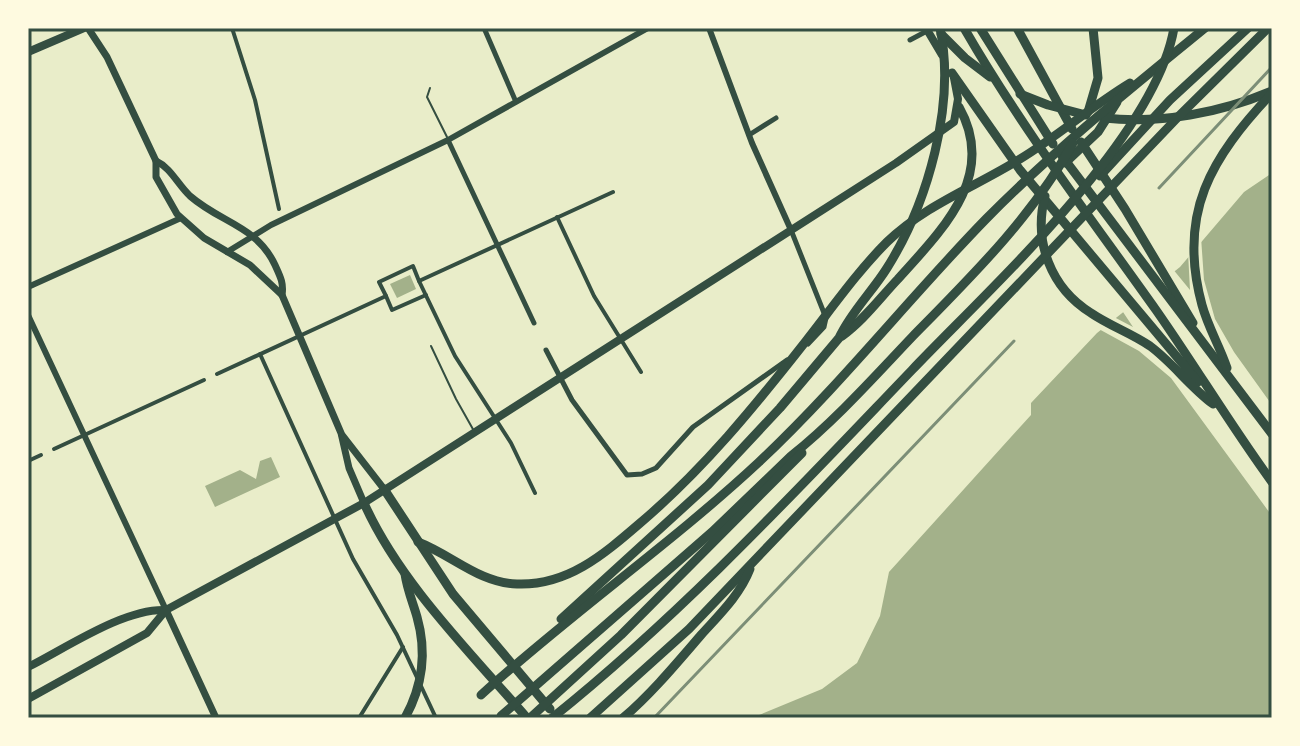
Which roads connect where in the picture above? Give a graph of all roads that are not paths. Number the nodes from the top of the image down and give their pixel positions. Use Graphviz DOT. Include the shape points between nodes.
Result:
graph roads {
  1 [pos="86,28"];
  2 [pos="232,28"];
  3 [pos="484,28"];
  4 [pos="648,28"];
  5 [pos="709,28"];
  6 [pos="964,28"];
  7 [pos="980,28"];
  8 [pos="1017,28"];
  9 [pos="1093,28"];
  10 [pos="1174,28"];
  11 [pos="1205,28"];
  12 [pos="1248,28"];
  13 [pos="1268,28"];
  14 [pos="933,29"];
  15 [pos="910,40"];
  16 [pos="28,52"];
  17 [pos="1152,72"];
  18 [pos="952,73"];
  19 [pos="430,88"];
  20 [pos="1272,92"];
  21 [pos="1118,99"];
  22 [pos="516,102"];
  23 [pos="959,107"];
  24 [pos="776,118"];
  25 [pos="749,135"];
  26 [pos="448,140"];
  27 [pos="156,161"];
  28 [pos="613,192"];
  29 [pos="1079,193"];
  30 [pos="279,209"];
  31 [pos="557,217"];
  32 [pos="181,218"];
  33 [pos="791,230"];
  34 [pos="253,235"];
  35 [pos="227,252"];
  36 [pos="419,281"];
  37 [pos="28,287"];
  38 [pos="282,295"];
  39 [pos="426,295"];
  40 [pos="386,296"];
  41 [pos="28,315"];
  42 [pos="534,323"];
  43 [pos="839,338"];
  44 [pos="431,346"];
  45 [pos="546,350"];
  46 [pos="1210,350"];
  47 [pos="260,354"];
  48 [pos="641,372"];
  49 [pos="217,374"];
  50 [pos="1229,375"];
  51 [pos="559,378"];
  52 [pos="204,380"];
  53 [pos="1220,409"];
  54 [pos="475,432"];
  55 [pos="341,433"];
  56 [pos="1272,434"];
  57 [pos="805,446"];
  58 [pos="54,449"];
  59 [pos="41,455"];
  60 [pos="28,461"];
  61 [pos="1272,482"];
  62 [pos="384,489"];
  63 [pos="535,493"];
  64 [pos="364,503"];
  65 [pos="418,542"];
  66 [pos="753,564"];
  67 [pos="405,570"];
  68 [pos="166,610"];
  69 [pos="547,637"];
  70 [pos="403,647"];
  71 [pos="28,667"];
  72 [pos="481,695"];
  73 [pos="28,699"];
  74 [pos="501,716"];
  75 [pos="216,718"];
  76 [pos="359,718"];
  77 [pos="405,718"];
  78 [pos="436,718"];
  79 [pos="529,718"];
  80 [pos="554,718"];
  81 [pos="590,718"];
  82 [pos="623,718"];
  1 -- 16 [label="main road"];
  1 -- 27 [label="main road" via="107,57"];
  2 -- 30 [label="street" via="255,100"];
  3 -- 22 [label="street"];
  4 -- 22 [label="street"];
  5 -- 25 [label="street"];
  6 -- 53 [label="highway" via="1010,104"];
  7 -- 46 [label="highway" via="1103,213"];
  8 -- 46 [label="highway" via="1072,129"];
  9 -- 57 [label="highway" via="1098,63 1094,98 1049,181 943,305"];
  10 -- 29 [label="highway" via="1143,102"];
  11 -- 17 [label="highway"];
  12 -- 29 [label="highway"];
  13 -- 66 [label="highway"];
  14 -- 15 [label="street"];
  14 -- 18 [label="main road"];
  14 -- 20 [label="highway" via="995,80 1079,114 1168,118"];
  14 -- 43 [label="highway" via="944,52 945,90 925,184 899,247"];
  17 -- 21 [label="highway"];
  17 -- 65 [label="highway" via="899,231 707,460 598,557 568,576 507,583 478,575"];
  18 -- 23 [label="main road"];
  18 -- 53 [label="highway" via="1036,190"];
  19 -- 26 [label="lane" via="427,97"];
  20 -- 50 [label="highway" via="1223,150 1203,190 1195,231 1195,273"];
  21 -- 53 [label="highway" via="1102,128 1049,187 1041,223 1046,259 1074,301 1153,349"];
  21 -- 69 [label="highway" via="989,217 828,392 732,487"];
  22 -- 26 [label="street"];
  23 -- 33 [label="main road" via="950,127"];
  23 -- 43 [label="highway" via="970,132 971,162 960,202 912,263"];
  24 -- 25 [label="street"];
  25 -- 33 [label="street"];
  26 -- 34 [label="street"];
  26 -- 42 [label="street"];
  27 -- 32 [label="main road" via="156,177"];
  27 -- 34 [label="main road" via="199,203"];
  28 -- 31 [label="street"];
  29 -- 80 [label="highway" via="711,579"];
  31 -- 36 [label="street"];
  31 -- 48 [label="street" via="599,305"];
  32 -- 35 [label="main road"];
  32 -- 37 [label="street"];
  33 -- 51 [label="main road"];
  33 -- 51 [label="street" via="826,318 824,327 693,427 656,468 627,475"];
  34 -- 35 [label="street"];
  34 -- 38 [label="main road" via="269,252 283,282"];
  35 -- 38 [label="main road"];
  36 -- 39 [label="street"];
  36 -- 40 [label="street" via="413,266 379,282"];
  38 -- 55 [label="main road"];
  39 -- 40 [label="street" via="392,310"];
  39 -- 63 [label="street" via="445,339 511,443"];
  40 -- 47 [label="street"];
  41 -- 68 [label="street"];
  43 -- 69 [label="highway" via="708,485"];
  44 -- 54 [label="lane"];
  45 -- 51 [label="street"];
  46 -- 50 [label="highway"];
  47 -- 49 [label="street"];
  47 -- 70 [label="street" via="362,576"];
  50 -- 56 [label="highway"];
  51 -- 54 [label="main road"];
  52 -- 58 [label="street"];
  53 -- 61 [label="highway"];
  54 -- 62 [label="main road"];
  55 -- 62 [label="main road"];
  55 -- 64 [label="main road"];
  57 -- 74 [label="highway"];
  57 -- 79 [label="highway" via="641,616"];
  59 -- 60 [label="street"];
  62 -- 64 [label="main road"];
  62 -- 65 [label="highway"];
  64 -- 67 [label="highway"];
  64 -- 68 [label="main road"];
  65 -- 80 [label="highway" via="453,594"];
  66 -- 81 [label="highway"];
  66 -- 82 [label="highway" via="724,608"];
  67 -- 77 [label="highway" via="422,651 418,685"];
  67 -- 79 [label="highway"];
  68 -- 71 [label="main road" via="124,617"];
  68 -- 73 [label="main road" via="147,633"];
  68 -- 75 [label="main road"];
  69 -- 72 [label="highway"];
  70 -- 76 [label="street"];
  70 -- 78 [label="street"];
}
